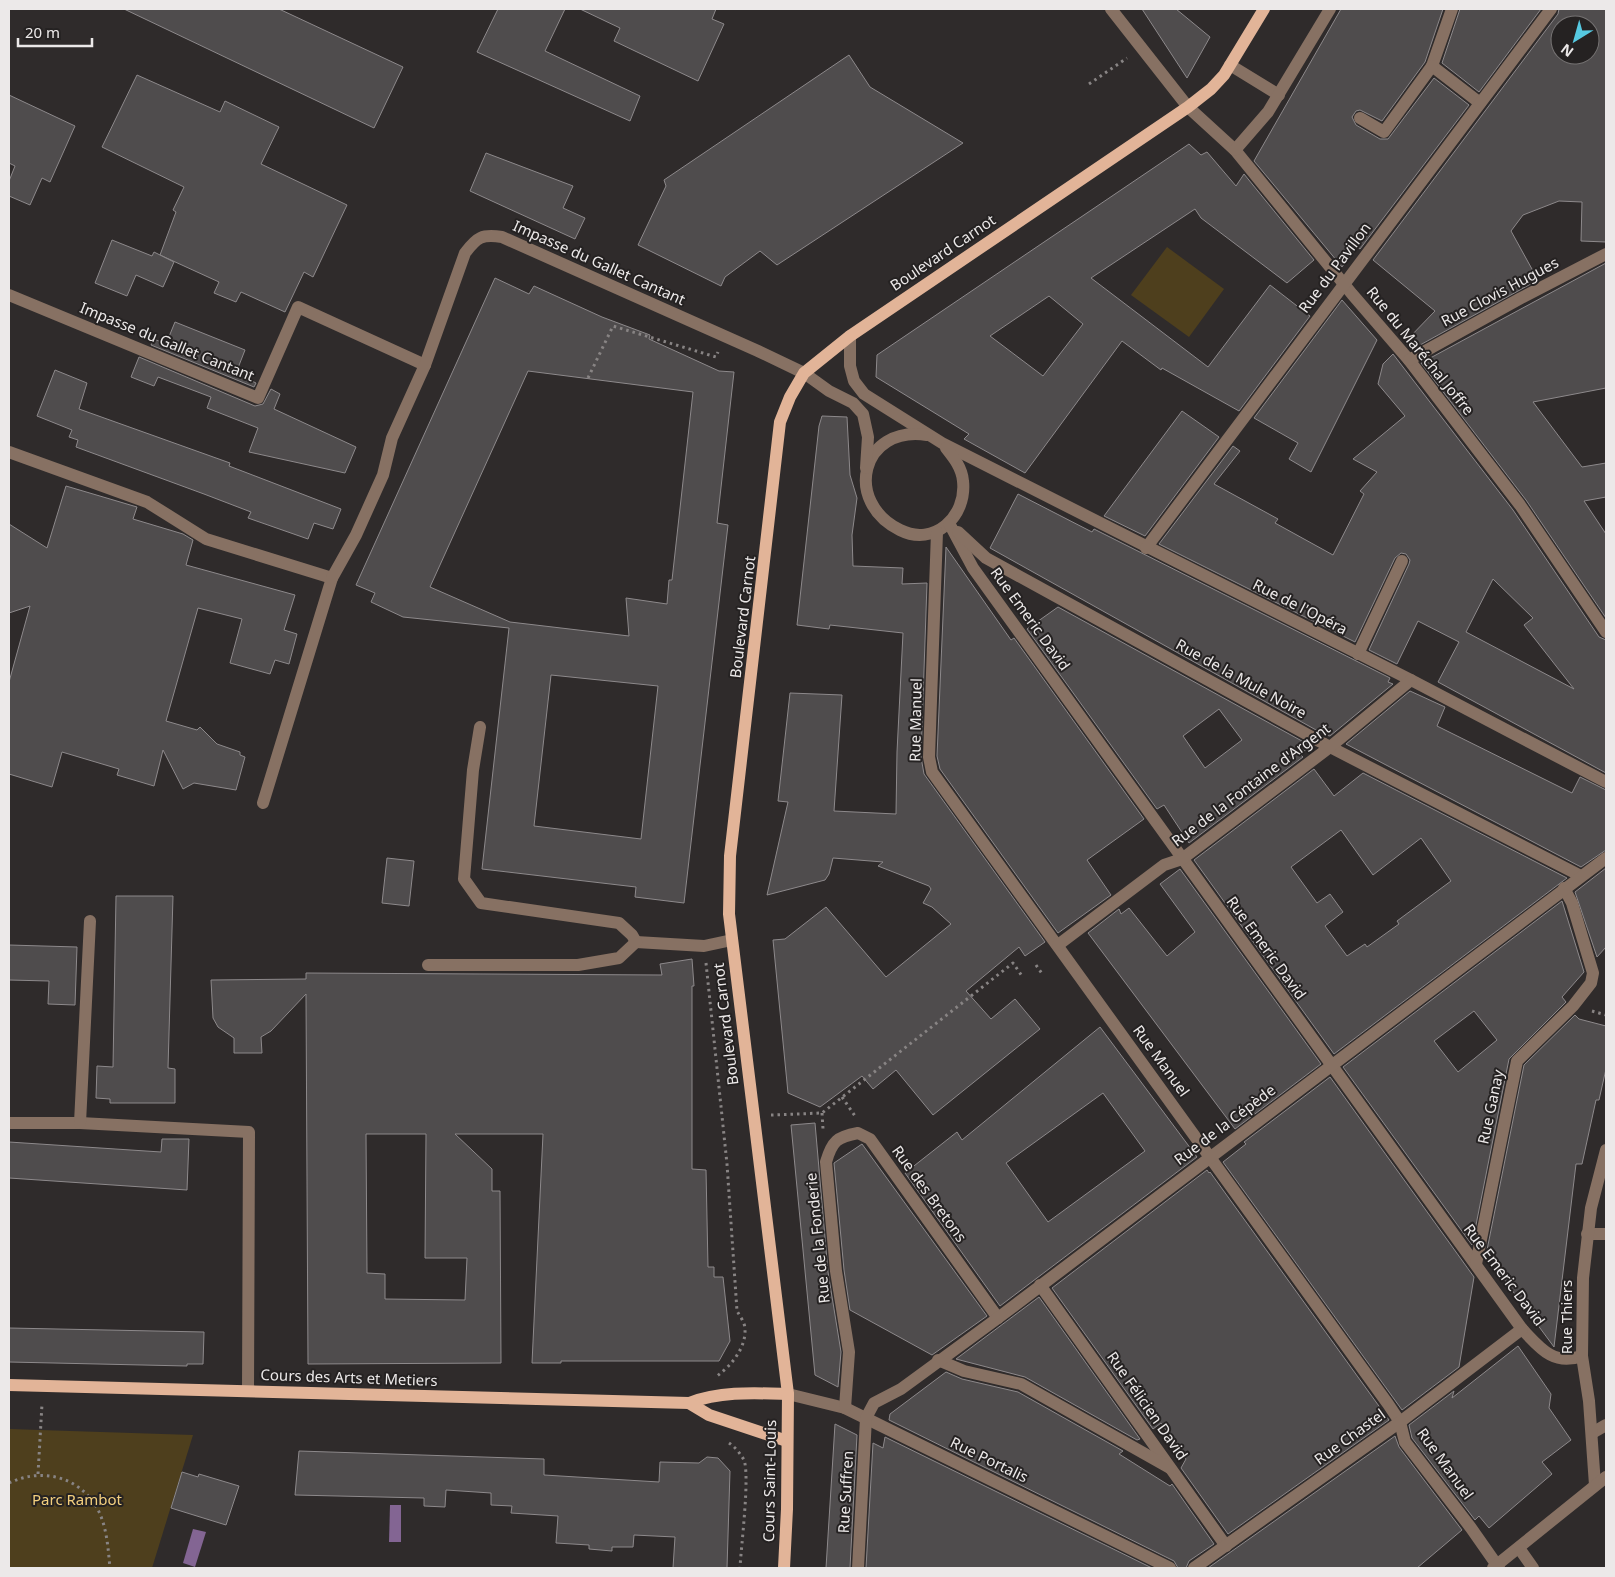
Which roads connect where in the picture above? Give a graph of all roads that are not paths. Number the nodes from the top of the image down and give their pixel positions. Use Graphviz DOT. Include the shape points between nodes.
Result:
graph roads {
  1 [pos="1111,9"];
  2 [pos="1264,9"];
  3 [pos="1330,9"];
  4 [pos="1452,9"];
  5 [pos="1551,9"];
  6 [pos="1230,65"];
  7 [pos="1432,66"];
  8 [pos="1279,95"];
  9 [pos="1480,103"];
  10 [pos="1188,107"];
  11 [pos="1360,118"];
  12 [pos="1235,150"];
  13 [pos="1606,254"];
  14 [pos="1344,284"];
  15 [pos="9,295"];
  16 [pos="850,336"];
  17 [pos="1410,360"];
  18 [pos="425,365"];
  19 [pos="804,373"];
  20 [pos="930,436"];
  21 [pos="942,443"];
  22 [pos="9,452"];
  23 [pos="866,468"];
  24 [pos="949,523"];
  25 [pos="937,532"];
  26 [pos="1146,548"];
  27 [pos="1402,560"];
  28 [pos="332,578"];
  29 [pos="1606,632"];
  30 [pos="1358,654"];
  31 [pos="1411,680"];
  32 [pos="480,728"];
  33 [pos="1330,747"];
  34 [pos="1606,782"];
  35 [pos="263,803"];
  36 [pos="1606,858"];
  37 [pos="1182,859"];
  38 [pos="1581,876"];
  39 [pos="1564,888"];
  40 [pos="90,920"];
  41 [pos="732,940"];
  42 [pos="636,942"];
  43 [pos="1058,946"];
  44 [pos="428,965"];
  45 [pos="1330,1065"];
  46 [pos="80,1123"];
  47 [pos="9,1124"];
  48 [pos="1606,1150"];
  49 [pos="1210,1157"];
  50 [pos="826,1162"];
  51 [pos="1587,1234"];
  52 [pos="1606,1234"];
  53 [pos="1476,1264"];
  54 [pos="1040,1284"];
  55 [pos="998,1318"];
  56 [pos="1522,1329"];
  57 [pos="1582,1356"];
  58 [pos="938,1360"];
  59 [pos="9,1385"];
  60 [pos="248,1391"];
  61 [pos="788,1394"];
  62 [pos="688,1403"];
  63 [pos="845,1408"];
  64 [pos="866,1418"];
  65 [pos="1400,1422"];
  66 [pos="1606,1425"];
  67 [pos="1592,1433"];
  68 [pos="787,1441"];
  69 [pos="1172,1469"];
  70 [pos="1606,1477"];
  71 [pos="1595,1485"];
  72 [pos="1226,1546"];
  73 [pos="1519,1548"];
  74 [pos="784,1568"];
  75 [pos="858,1568"];
  76 [pos="1170,1568"];
  77 [pos="1194,1568"];
  78 [pos="1496,1568"];
  79 [pos="1533,1568"];
  1 -- 10 [label="street, Rue du Maréchal Joffre"];
  2 -- 6 [label="main road, Boulevard Carnot"];
  3 -- 8 [label="street"];
  4 -- 7 [label="street"];
  5 -- 9 [label="street, Rue du Pavillon"];
  6 -- 8 [label="street"];
  6 -- 10 [label="main road, Boulevard Carnot" via="1211,89"];
  7 -- 9 [label="street"];
  7 -- 11 [label="street" via="1384,132"];
  8 -- 12 [label="street" via="1262,122"];
  9 -- 14 [label="street, Rue du Pavillon"];
  10 -- 12 [label="street, Rue du Maréchal Joffre"];
  10 -- 16 [label="main road, Boulevard Carnot"];
  12 -- 14 [label="street, Rue du Maréchal Joffre"];
  13 -- 17 [label="street, Rue Clovis Hugues"];
  14 -- 17 [label="street, Rue du Maréchal Joffre"];
  14 -- 26 [label="street, Rue du Pavillon"];
  15 -- 18 [label="street, Impasse du Gallet Cantant" via="258,398 298,307"];
  16 -- 19 [label="main road, Boulevard Carnot"];
  16 -- 20 [label="street" via="850,366 854,381 864,394"];
  17 -- 29 [label="street, Rue du Maréchal Joffre" via="1520,505"];
  18 -- 19 [label="street, Impasse du Gallet Cantant" via="465,253 475,239 489,235 502,237"];
  18 -- 28 [label="street, Impasse du Gallet Cantant" via="392,438 383,475"];
  19 -- 23 [label="street, Impasse du Gallet Cantant" via="853,403 863,414 868,438"];
  19 -- 41 [label="main road, Boulevard Carnot" via="780,422 777,445 730,856"];
  20 -- 21 [label="street"];
  20 -- 23 [label="street" via="914,433 883,443"];
  21 -- 24 [label="street" via="958,464 963,481 963,498"];
  21 -- 26 [label="street, Rue de l'Opéra"];
  22 -- 28 [label="street" via="147,502 206,539"];
  23 -- 25 [label="street" via="869,496 876,511 887,522 914,535"];
  24 -- 25 [label="street"];
  24 -- 33 [label="street, Rue de la Mule Noire" via="986,558"];
  24 -- 37 [label="street, Rue Emeric David" via="974,568"];
  25 -- 43 [label="street, Rue Manuel" via="929,757 932,772"];
  26 -- 30 [label="street, Rue de l'Opéra"];
  27 -- 30 [label="street"];
  28 -- 35 [label="street, Impasse du Gallet Cantant"];
  30 -- 31 [label="street, Rue de l'Opéra"];
  31 -- 33 [label="street, Rue de la Fontaine d'Argent"];
  31 -- 34 [label="street, Rue de l'Opéra"];
  32 -- 42 [label="street" via="473,770 464,878 481,902 619,923"];
  33 -- 37 [label="street, Rue de la Fontaine d'Argent"];
  33 -- 38 [label="street, Rue de la Mule Noire"];
  36 -- 38 [label="street, Rue de la Cépède"];
  37 -- 43 [label="street, Rue de la Fontaine d'Argent" via="1164,865"];
  37 -- 45 [label="street, Rue Emeric David"];
  38 -- 39 [label="street, Rue de la Cépède"];
  39 -- 45 [label="street, Rue de la Cépède"];
  39 -- 53 [label="street, Rue Ganay" via="1572,903 1593,973 1590,983 1572,1008 1517,1061"];
  40 -- 46 [label="street"];
  41 -- 42 [label="street" via="704,946"];
  41 -- 61 [label="main road, Boulevard Carnot"];
  42 -- 44 [label="street" via="619,958 578,965"];
  43 -- 49 [label="street, Rue Manuel"];
  45 -- 49 [label="street, Rue de la Cépède"];
  45 -- 53 [label="street, Rue Emeric David"];
  46 -- 47 [label="street"];
  46 -- 60 [label="street" via="249,1132"];
  48 -- 51 [label="street, Rue Thiers"];
  49 -- 54 [label="street, Rue de la Cépède"];
  49 -- 65 [label="street, Rue Manuel"];
  50 -- 55 [label="street, Rue des Bretons" via="830,1147 841,1136 858,1133 870,1139"];
  50 -- 63 [label="street, Rue de la Fonderie" via="836,1271 849,1352"];
  51 -- 52 [label="street"];
  51 -- 57 [label="street, Rue Thiers"];
  53 -- 56 [label="street, Rue Emeric David"];
  54 -- 55 [label="street, Rue de la Cépède"];
  54 -- 69 [label="street, Rue Félicien David"];
  55 -- 58 [label="street, Rue de la Cépède"];
  56 -- 57 [label="street, Rue Emeric David" via="1543,1350 1559,1359 1570,1361"];
  56 -- 65 [label="street, Rue Chastel"];
  57 -- 67 [label="street, Rue Thiers"];
  58 -- 64 [label="street, Rue de la Cépède" via="901,1389 874,1403"];
  58 -- 69 [label="street" via="964,1371 1021,1384"];
  59 -- 60 [label="main road, Cours des Arts et Metiers"];
  60 -- 62 [label="main road, Cours des Arts et Metiers"];
  61 -- 62 [label="main road, Cours des Arts et Metiers" via="735,1393"];
  61 -- 63 [label="street, Rue Portalis"];
  61 -- 68 [label="main road, Cours Saint-Louis"];
  62 -- 68 [label="main road, Cours des Arts et Metiers" via="709,1415"];
  63 -- 64 [label="street, Rue Portalis"];
  64 -- 75 [label="street, Rue Suffren"];
  64 -- 76 [label="street, Rue Portalis"];
  65 -- 72 [label="street, Rue Chastel"];
  65 -- 78 [label="street, Rue Manuel" via="1405,1442 1472,1528"];
  66 -- 67 [label="street"];
  67 -- 71 [label="street, Rue Thiers"];
  68 -- 74 [label="main road, Cours Saint-Louis"];
  69 -- 72 [label="street, Rue Félicien David"];
  70 -- 71 [label="street"];
  71 -- 73 [label="street"];
  72 -- 77 [label="street, Rue Chastel"];
  73 -- 78 [label="street"];
  73 -- 79 [label="street"];
}
